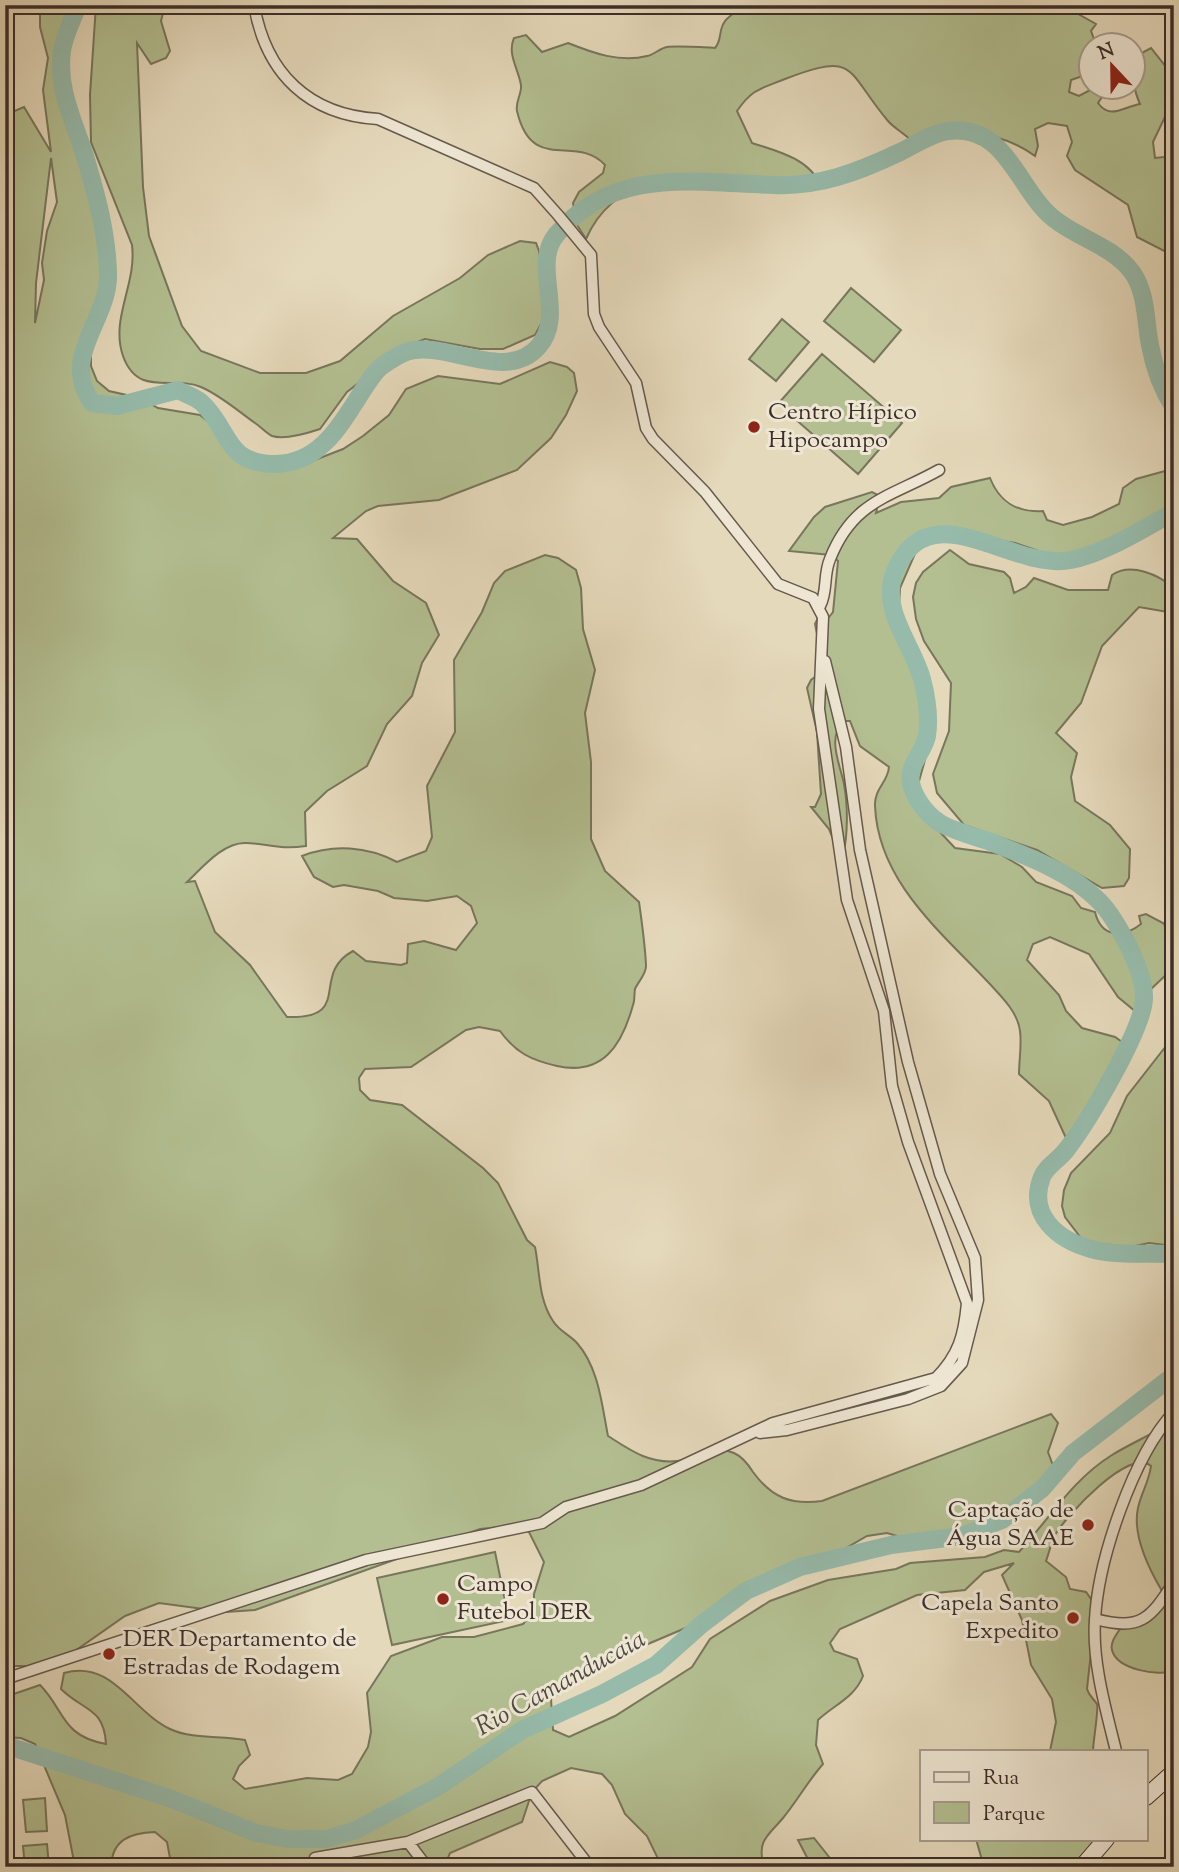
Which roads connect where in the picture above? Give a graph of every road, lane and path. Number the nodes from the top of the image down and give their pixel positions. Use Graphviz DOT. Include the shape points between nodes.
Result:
graph roads {
  1 [pos="254,5"];
  2 [pos="939,470"];
  3 [pos="817,602"];
  4 [pos="823,650"];
  5 [pos="978,1281"];
  6 [pos="967,1303"];
  7 [pos="1174,1412"];
  8 [pos="754,1434"];
  9 [pos="1174,1581"];
  10 [pos="1095,1619"];
  11 [pos="5,1679"];
  12 [pos="1116,1750"];
  13 [pos="1171,1781"];
  14 [pos="1148,1796"];
  15 [pos="1105,1840"];
  16 [pos="408,1842"];
  17 [pos="315,1858"];
  18 [pos="427,1867"];
  19 [pos="590,1867"];
  20 [pos="1082,1867"];
  1 -- 3 [label="street" via="264,41 298,92 321,107 353,118 378,119 534,188 591,255 591,296 598,327 636,383 646,428 653,439 705,492 778,584"];
  2 -- 3 [label="street" via="871,502 853,521 829,560 825,596"];
  3 -- 4 [label="street" via="823,617"];
  4 -- 5 [label="street" via="846,747 860,850 908,1062 940,1174 975,1258"];
  4 -- 6 [label="street" via="819,709 847,900 884,1011 892,1086 908,1142"];
  5 -- 6 [label="street"];
  5 -- 8 [label="street" via="978,1300 962,1363 941,1386 908,1399"];
  6 -- 8 [label="street" via="954,1360 936,1378 773,1423"];
  7 -- 10 [label="street" via="1135,1477 1106,1553"];
  8 -- 11 [label="street" via="641,1485 566,1507 542,1523 366,1560"];
  9 -- 10 [label="street" via="1143,1621 1125,1625"];
  10 -- 12 [label="street" via="1096,1651"];
  13 -- 14 [label="street"];
  15 -- 20 [label="street"];
  16 -- 17 [label="street"];
  16 -- 18 [label="street"];
  16 -- 19 [label="street" via="532,1792"];
}
